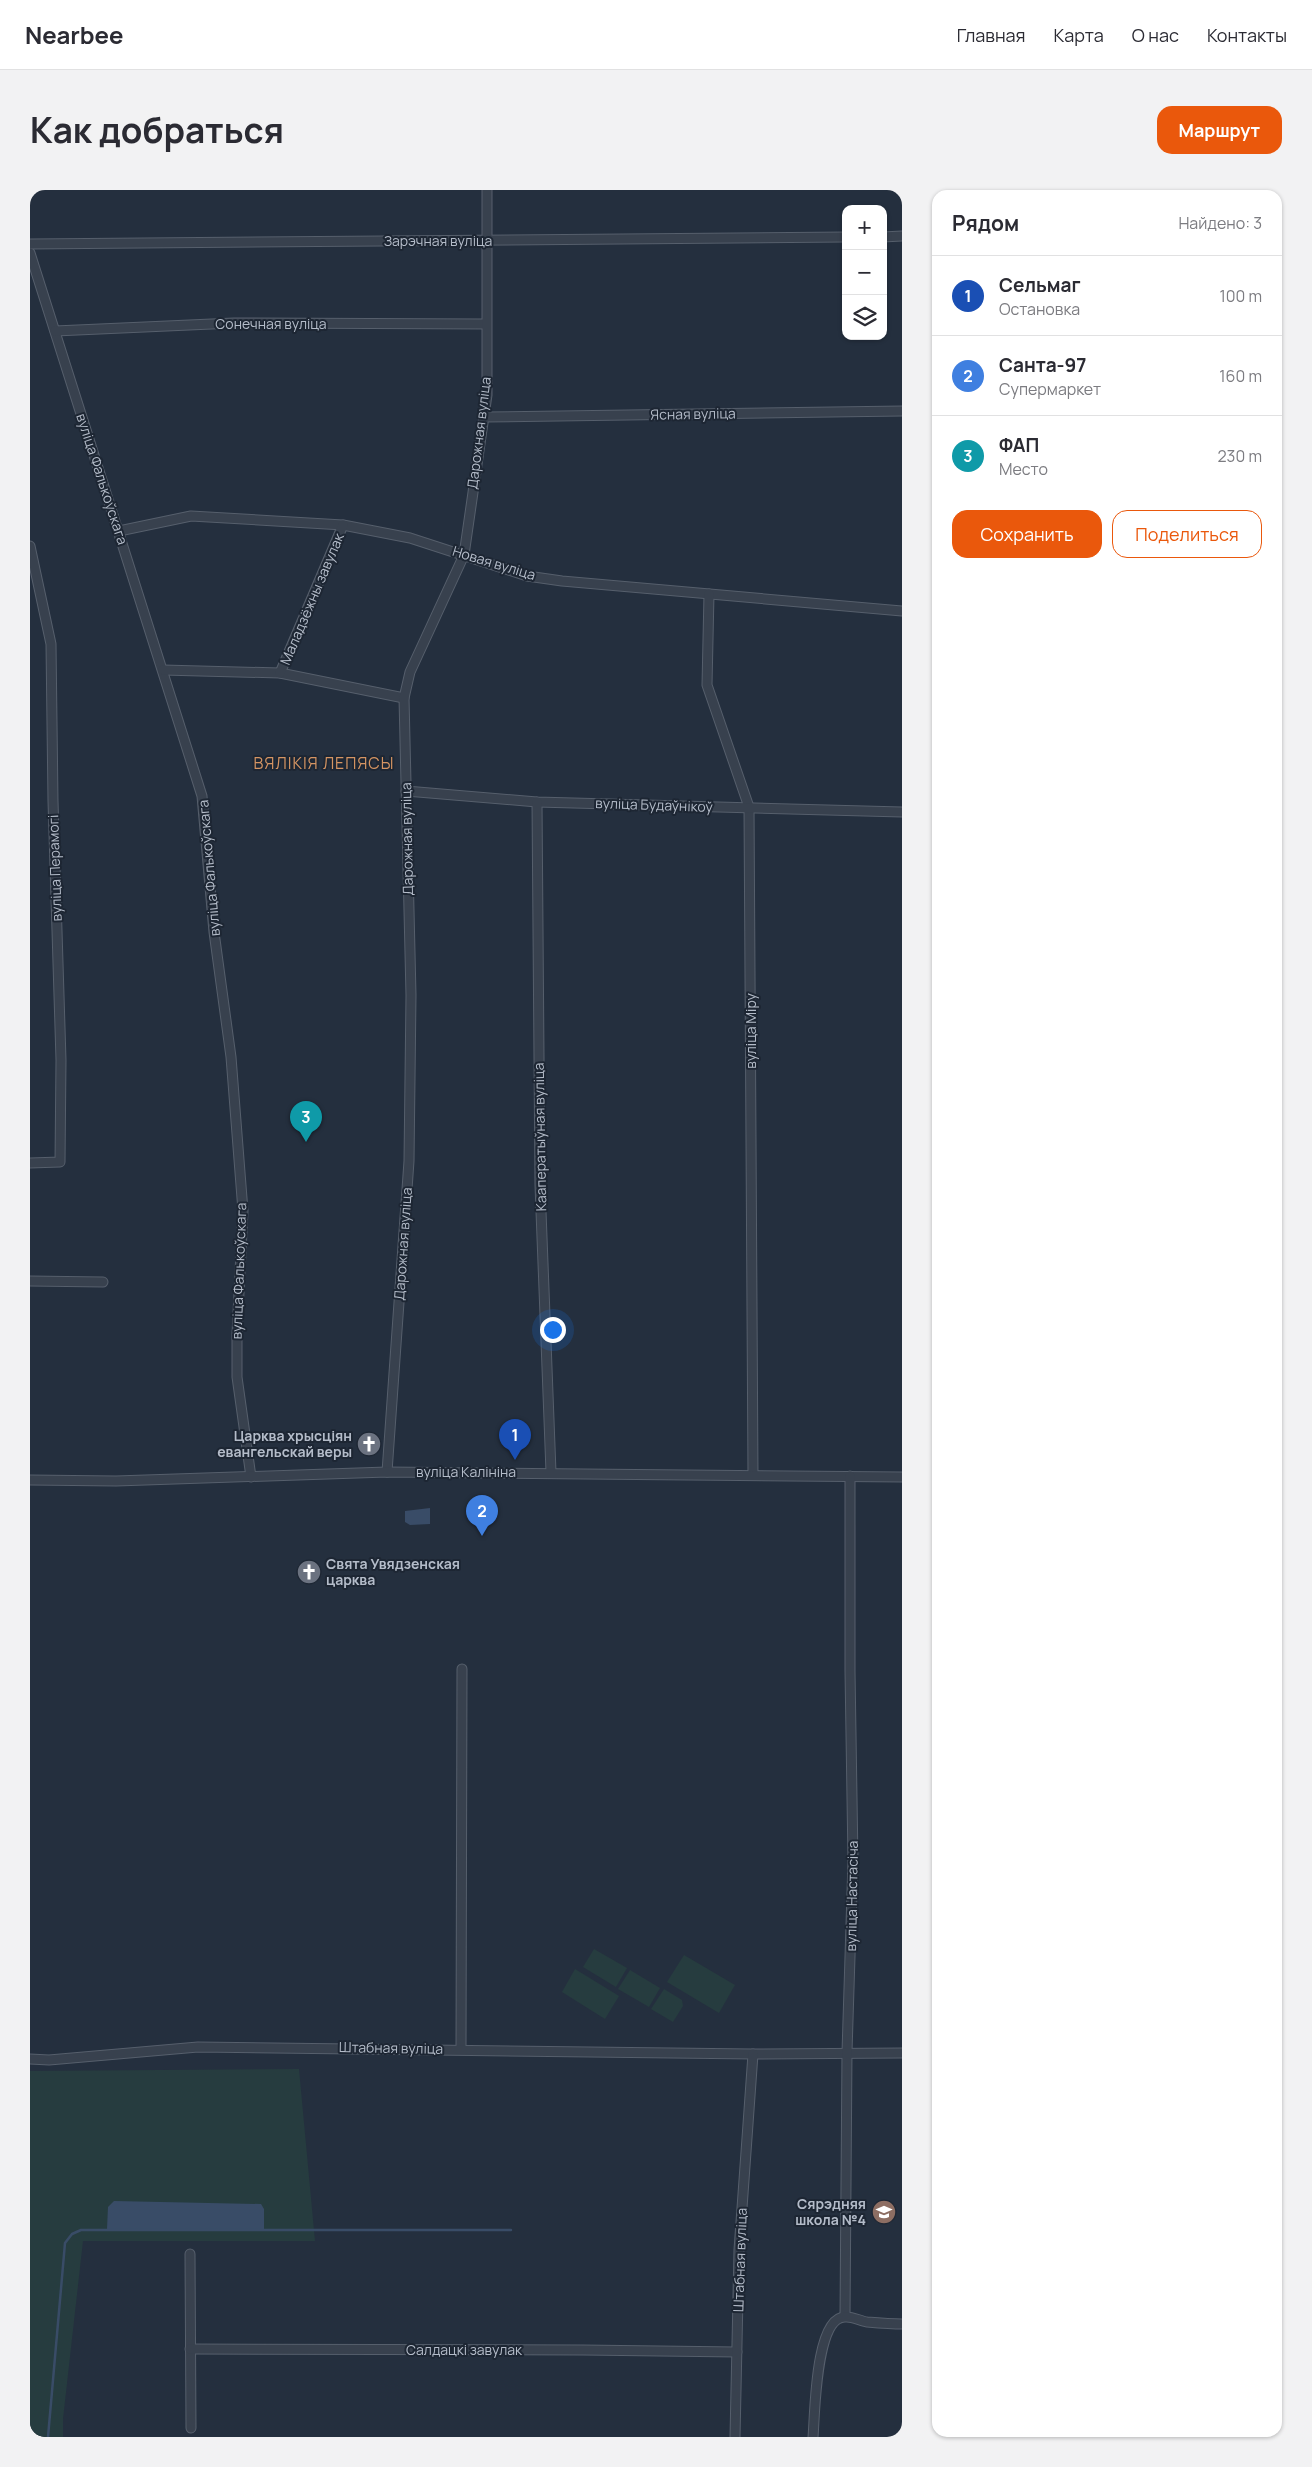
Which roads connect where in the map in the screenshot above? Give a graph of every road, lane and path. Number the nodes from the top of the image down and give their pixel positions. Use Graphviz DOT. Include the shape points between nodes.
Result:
graph roads {
  1 [pos="487,190"];
  2 [pos="902,236"];
  3 [pos="842,237"];
  4 [pos="887,237"];
  5 [pos="486,240"];
  6 [pos="30,244"];
  7 [pos="30,253"];
  8 [pos="486,324"];
  9 [pos="55,331"];
  10 [pos="902,411"];
  11 [pos="484,417"];
  12 [pos="343,525"];
  13 [pos="119,531"];
  14 [pos="30,546"];
  15 [pos="464,554"];
  16 [pos="708,594"];
  17 [pos="902,611"];
  18 [pos="163,670"];
  19 [pos="280,673"];
  20 [pos="404,698"];
  21 [pos="406,791"];
  22 [pos="537,802"];
  23 [pos="750,807"];
  24 [pos="902,812"];
  25 [pos="30,1163"];
  26 [pos="30,1282"];
  27 [pos="103,1282"];
  28 [pos="387,1472"];
  29 [pos="551,1472"];
  30 [pos="753,1475"];
  31 [pos="850,1476"];
  32 [pos="251,1477"];
  33 [pos="902,1477"];
  34 [pos="30,1480"];
  35 [pos="462,1669"];
  36 [pos="461,2049"];
  37 [pos="847,2052"];
  38 [pos="902,2053"];
  39 [pos="753,2054"];
  40 [pos="30,2059"];
  41 [pos="190,2254"];
  42 [pos="845,2316"];
  43 [pos="902,2324"];
  44 [pos="190,2349"];
  45 [pos="737,2352"];
  46 [pos="191,2428"];
  47 [pos="736,2437"];
  48 [pos="813,2437"];
  1 -- 5 [label="street, Дарожная вуліца"];
  2 -- 4 [label="street"];
  3 -- 5 [label="street, Зарэчная вуліца"];
  5 -- 6 [label="street, Зарэчная вуліца"];
  5 -- 8 [label="street, Дарожная вуліца"];
  7 -- 9 [label="street, вуліца Фалькоўскага"];
  8 -- 9 [label="street, Сонечная вуліца" via="234,323"];
  8 -- 11 [label="street, Дарожная вуліца" via="487,396"];
  9 -- 13 [label="street, вуліца Фалькоўскага"];
  10 -- 11 [label="street, Ясная вуліца"];
  11 -- 15 [label="street, Дарожная вуліца"];
  12 -- 13 [label="street, Новая вуліца" via="191,516"];
  12 -- 15 [label="street, Новая вуліца" via="410,538"];
  12 -- 19 [label="street, Маладзёжны завулак"];
  13 -- 18 [label="street, вуліца Фалькоўскага"];
  14 -- 25 [label="street, вуліца Перамогі" via="51,644 61,1060 60,1162"];
  15 -- 16 [label="street, Новая вуліца" via="527,576"];
  15 -- 20 [label="street, Дарожная вуліца" via="410,672"];
  16 -- 17 [label="street, Новая вуліца"];
  16 -- 23 [label="street, вуліца Міру" via="708,685"];
  18 -- 19 [label="street"];
  18 -- 32 [label="street, вуліца Фалькоўскага" via="204,807 214,932 231,1057 243,1211 236,1334 237,1377"];
  19 -- 20 [label="street"];
  20 -- 21 [label="street, Дарожная вуліца"];
  21 -- 22 [label="street, вуліца Будаўнікоў"];
  21 -- 28 [label="street, Дарожная вуліца" via="411,995 409,1160"];
  22 -- 23 [label="street, вуліца Будаўнікоў"];
  22 -- 29 [label="street, Кааператыўная вуліца" via="540,1185"];
  23 -- 24 [label="street, вуліца Будаўнікоў"];
  23 -- 30 [label="street, вуліца Міру"];
  26 -- 27 [label="street"];
  28 -- 29 [label="street, вуліца Калініна"];
  28 -- 32 [label="street, вуліца Калініна"];
  29 -- 30 [label="street, вуліца Калініна"];
  30 -- 31 [label="street, вуліца Калініна"];
  31 -- 33 [label="street, вуліца Калініна"];
  31 -- 37 [label="street, вуліца Настасіча" via="853,1861"];
  32 -- 34 [label="street, вуліца Калініна" via="116,1482"];
  35 -- 36 [label="street"];
  36 -- 39 [label="street, Штабная вуліца"];
  36 -- 40 [label="street, Штабная вуліца" via="198,2047"];
  37 -- 38 [label="street, Штабная вуліца"];
  37 -- 39 [label="street, Штабная вуліца"];
  37 -- 42 [label="street, вуліца Настасіча"];
  39 -- 45 [label="street, Штабная вуліца" via="739,2250"];
  41 -- 44 [label="street"];
  42 -- 43 [label="street" via="866,2322"];
  42 -- 48 [label="street" via="837,2319 824,2337"];
  44 -- 45 [label="street, Салдацкі завулак"];
  44 -- 46 [label="street"];
  45 -- 47 [label="street, Штабная вуліца"];
}
